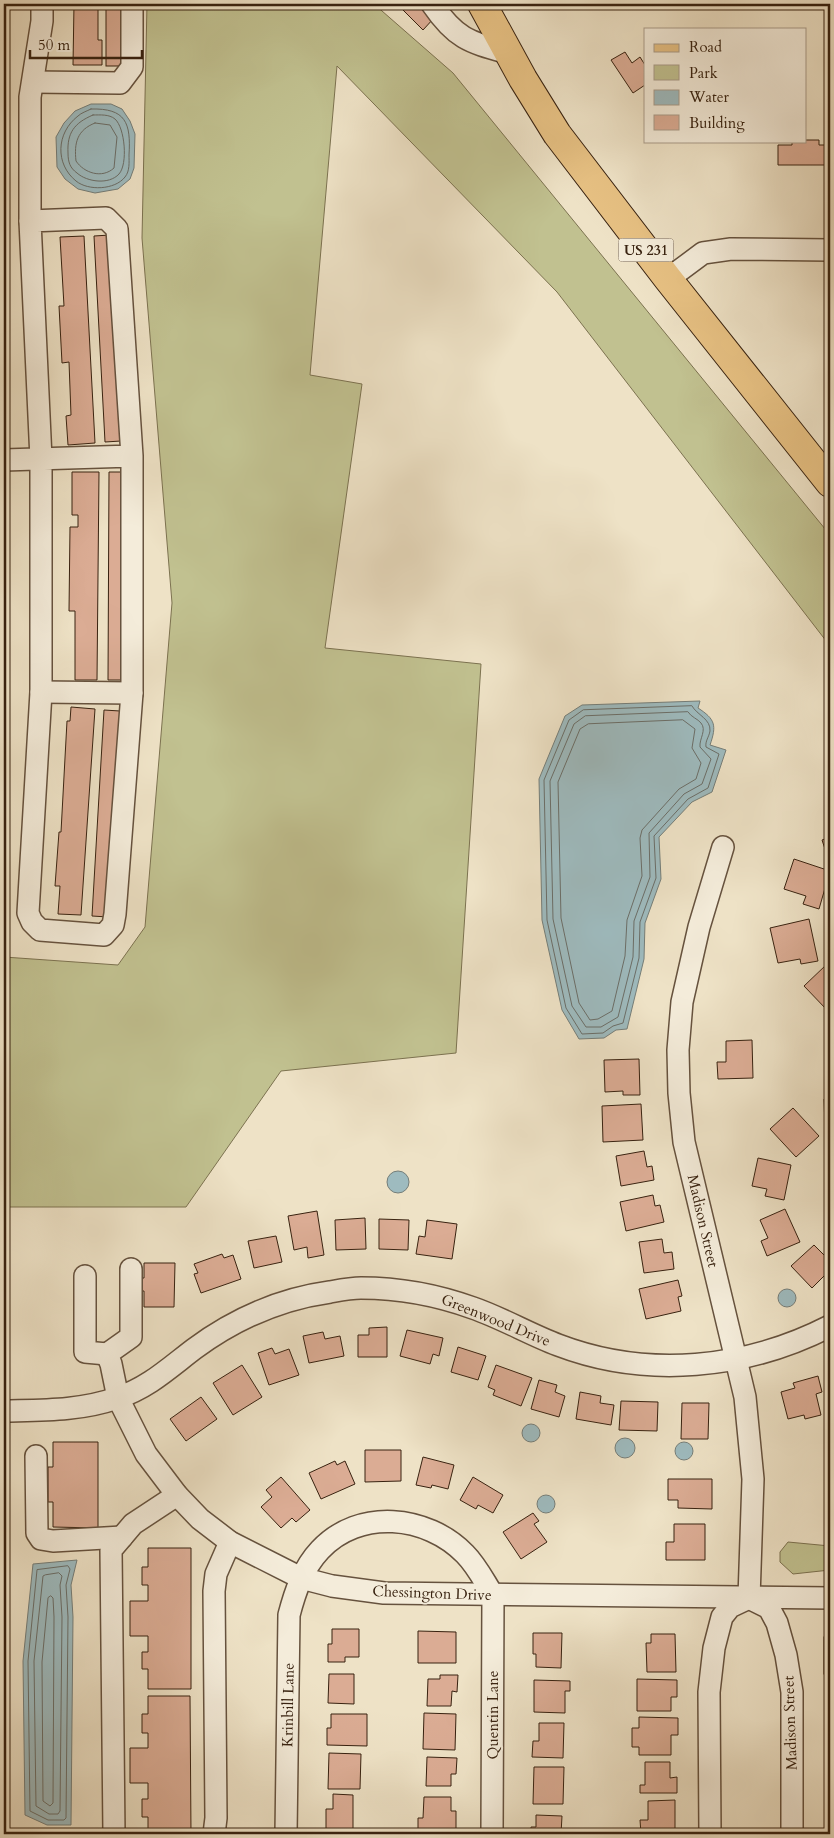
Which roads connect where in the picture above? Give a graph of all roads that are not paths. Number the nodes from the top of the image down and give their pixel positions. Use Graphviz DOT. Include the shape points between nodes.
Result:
graph roads {
  1 [pos="42,4"];
  2 [pos="132,4"];
  3 [pos="432,4"];
  4 [pos="482,4"];
  5 [pos="508,53"];
  6 [pos="33,82"];
  7 [pos="30,221"];
  8 [pos="830,250"];
  9 [pos="668,279"];
  10 [pos="132,456"];
  11 [pos="41,459"];
  12 [pos="4,460"];
  13 [pos="830,483"];
  14 [pos="40,692"];
  15 [pos="132,693"];
  16 [pos="723,847"];
  17 [pos="131,1269"];
  18 [pos="85,1276"];
  19 [pos="830,1326"];
  20 [pos="107,1354"];
  21 [pos="736,1360"];
  22 [pos="118,1398"];
  23 [pos="4,1411"];
  24 [pos="36,1456"];
  25 [pos="177,1495"];
  26 [pos="122,1537"];
  27 [pos="230,1542"];
  28 [pos="301,1578"];
  29 [pos="493,1595"];
  30 [pos="749,1598"];
  31 [pos="830,1598"];
  32 [pos="114,1834"];
  33 [pos="214,1834"];
  34 [pos="286,1834"];
  35 [pos="492,1834"];
  36 [pos="710,1834"];
  37 [pos="792,1834"];
  1 -- 6 [label="street"];
  2 -- 6 [label="street" via="132,67 120,83"];
  3 -- 5 [label="street" via="458,35"];
  4 -- 5 [label="main road, US 231"];
  5 -- 9 [label="main road, US 231" via="557,134"];
  6 -- 7 [label="street" via="30,97"];
  7 -- 10 [label="street" via="106,218 117,229"];
  7 -- 11 [label="street"];
  8 -- 9 [label="street" via="730,249 702,253"];
  9 -- 13 [label="main road, US 231"];
  10 -- 11 [label="street"];
  10 -- 15 [label="street"];
  11 -- 12 [label="street"];
  11 -- 14 [label="street"];
  14 -- 15 [label="street"];
  14 -- 15 [label="street" via="28,913 40,930 104,935 113,925 115,914"];
  16 -- 21 [label="street, Madison Street" via="699,927 682,1002 679,1067 684,1142"];
  17 -- 20 [label="street" via="131,1337"];
  18 -- 20 [label="street" via="85,1352"];
  19 -- 21 [label="street, Greenwood Drive" via="801,1341"];
  20 -- 22 [label="street, Chessington Drive"];
  21 -- 22 [label="street, Greenwood Drive" via="673,1366 596,1358 474,1308 428,1294 359,1288 287,1300 254,1312 222,1329 155,1380"];
  21 -- 30 [label="street, Madison Street" via="745,1397 753,1479"];
  22 -- 23 [label="street, Greenwood Drive" via="58,1410"];
  22 -- 25 [label="street, Chessington Drive" via="146,1454"];
  24 -- 26 [label="street" via="37,1532 41,1539"];
  25 -- 26 [label="street" via="133,1524"];
  25 -- 27 [label="street, Chessington Drive" via="200,1519"];
  26 -- 32 [label="street" via="111,1550"];
  27 -- 28 [label="street, Chessington Drive"];
  27 -- 33 [label="street" via="216,1574 214,1591"];
  28 -- 29 [label="street, Chessington Drive" via="357,1591"];
  28 -- 29 [label="street, Krinbill Lane" via="320,1550 350,1528 371,1523 410,1522 426,1528 464,1552"];
  28 -- 34 [label="street, Krinbill Lane" via="289,1615"];
  29 -- 30 [label="street, Chessington Drive"];
  29 -- 35 [label="street, Quentin Lane"];
  30 -- 31 [label="street, Chessington Drive"];
  30 -- 36 [label="street" via="730,1607 722,1617 714,1648 708,1692"];
  30 -- 37 [label="street, Madison Street" via="769,1608 786,1655 792,1692"];
}
